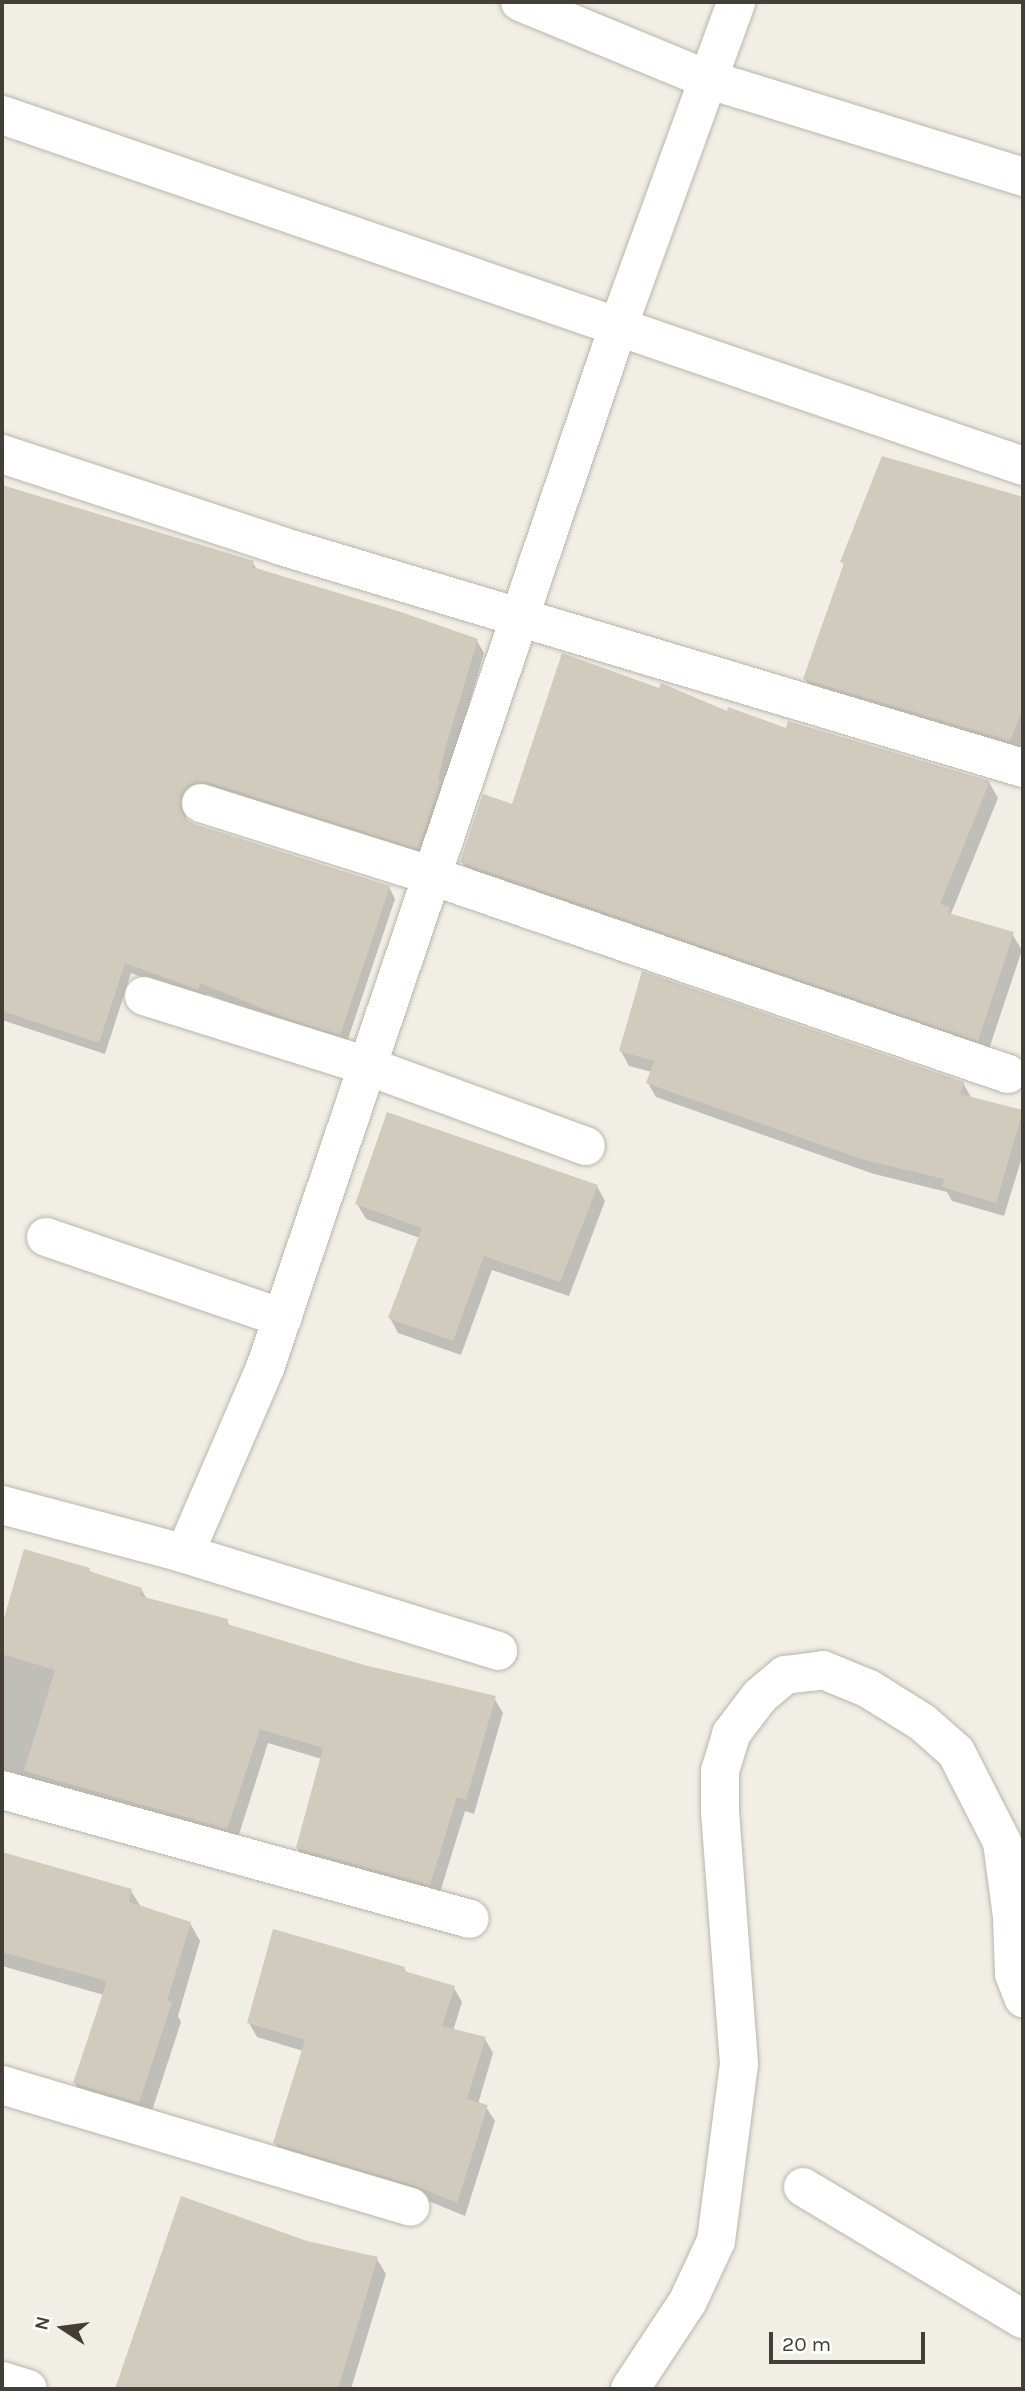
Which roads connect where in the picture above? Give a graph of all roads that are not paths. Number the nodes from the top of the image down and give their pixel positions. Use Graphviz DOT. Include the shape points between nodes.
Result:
graph roads {
  1 [pos="520,2"];
  2 [pos="736,2"];
  3 [pos="707,79"];
  4 [pos="2,115"];
  5 [pos="1023,177"];
  6 [pos="618,327"];
  7 [pos="2,454"];
  8 [pos="1023,466"];
  9 [pos="520,617"];
  10 [pos="1023,768"];
  11 [pos="201,803"];
  12 [pos="432,876"];
  13 [pos="144,996"];
  14 [pos="367,1066"];
  15 [pos="1008,1074"];
  16 [pos="586,1146"];
  17 [pos="46,1237"];
  18 [pos="282,1318"];
  19 [pos="2,1504"];
  20 [pos="182,1553"];
  21 [pos="498,1651"];
  22 [pos="2,1790"];
  23 [pos="470,1919"];
  24 [pos="1023,1998"];
  25 [pos="2,2085"];
  26 [pos="803,2187"];
  27 [pos="410,2207"];
  28 [pos="1023,2319"];
  29 [pos="2,2381"];
  30 [pos="28,2389"];
  31 [pos="631,2389"];
  1 -- 3 [label="street"];
  2 -- 3 [label="street"];
  3 -- 5 [label="street"];
  3 -- 6 [label="street"];
  4 -- 6 [label="street"];
  6 -- 8 [label="street"];
  6 -- 9 [label="street"];
  7 -- 9 [label="street"];
  9 -- 10 [label="street"];
  9 -- 12 [label="street"];
  11 -- 12 [label="street"];
  12 -- 14 [label="street"];
  12 -- 15 [label="street"];
  13 -- 14 [label="street"];
  14 -- 16 [label="street"];
  14 -- 18 [label="street"];
  17 -- 18 [label="street"];
  18 -- 20 [label="street" via="265,1368"];
  19 -- 20 [label="street"];
  20 -- 21 [label="street"];
  22 -- 23 [label="street"];
  24 -- 31 [label="street" via="1014,1975 1002,1842 956,1752 922,1722 869,1689 823,1670 785,1675 760,1696 732,1734 720,1771 739,2064 716,2241 688,2301"];
  25 -- 27 [label="street"];
  26 -- 28 [label="street"];
  29 -- 30 [label="street"];
}
